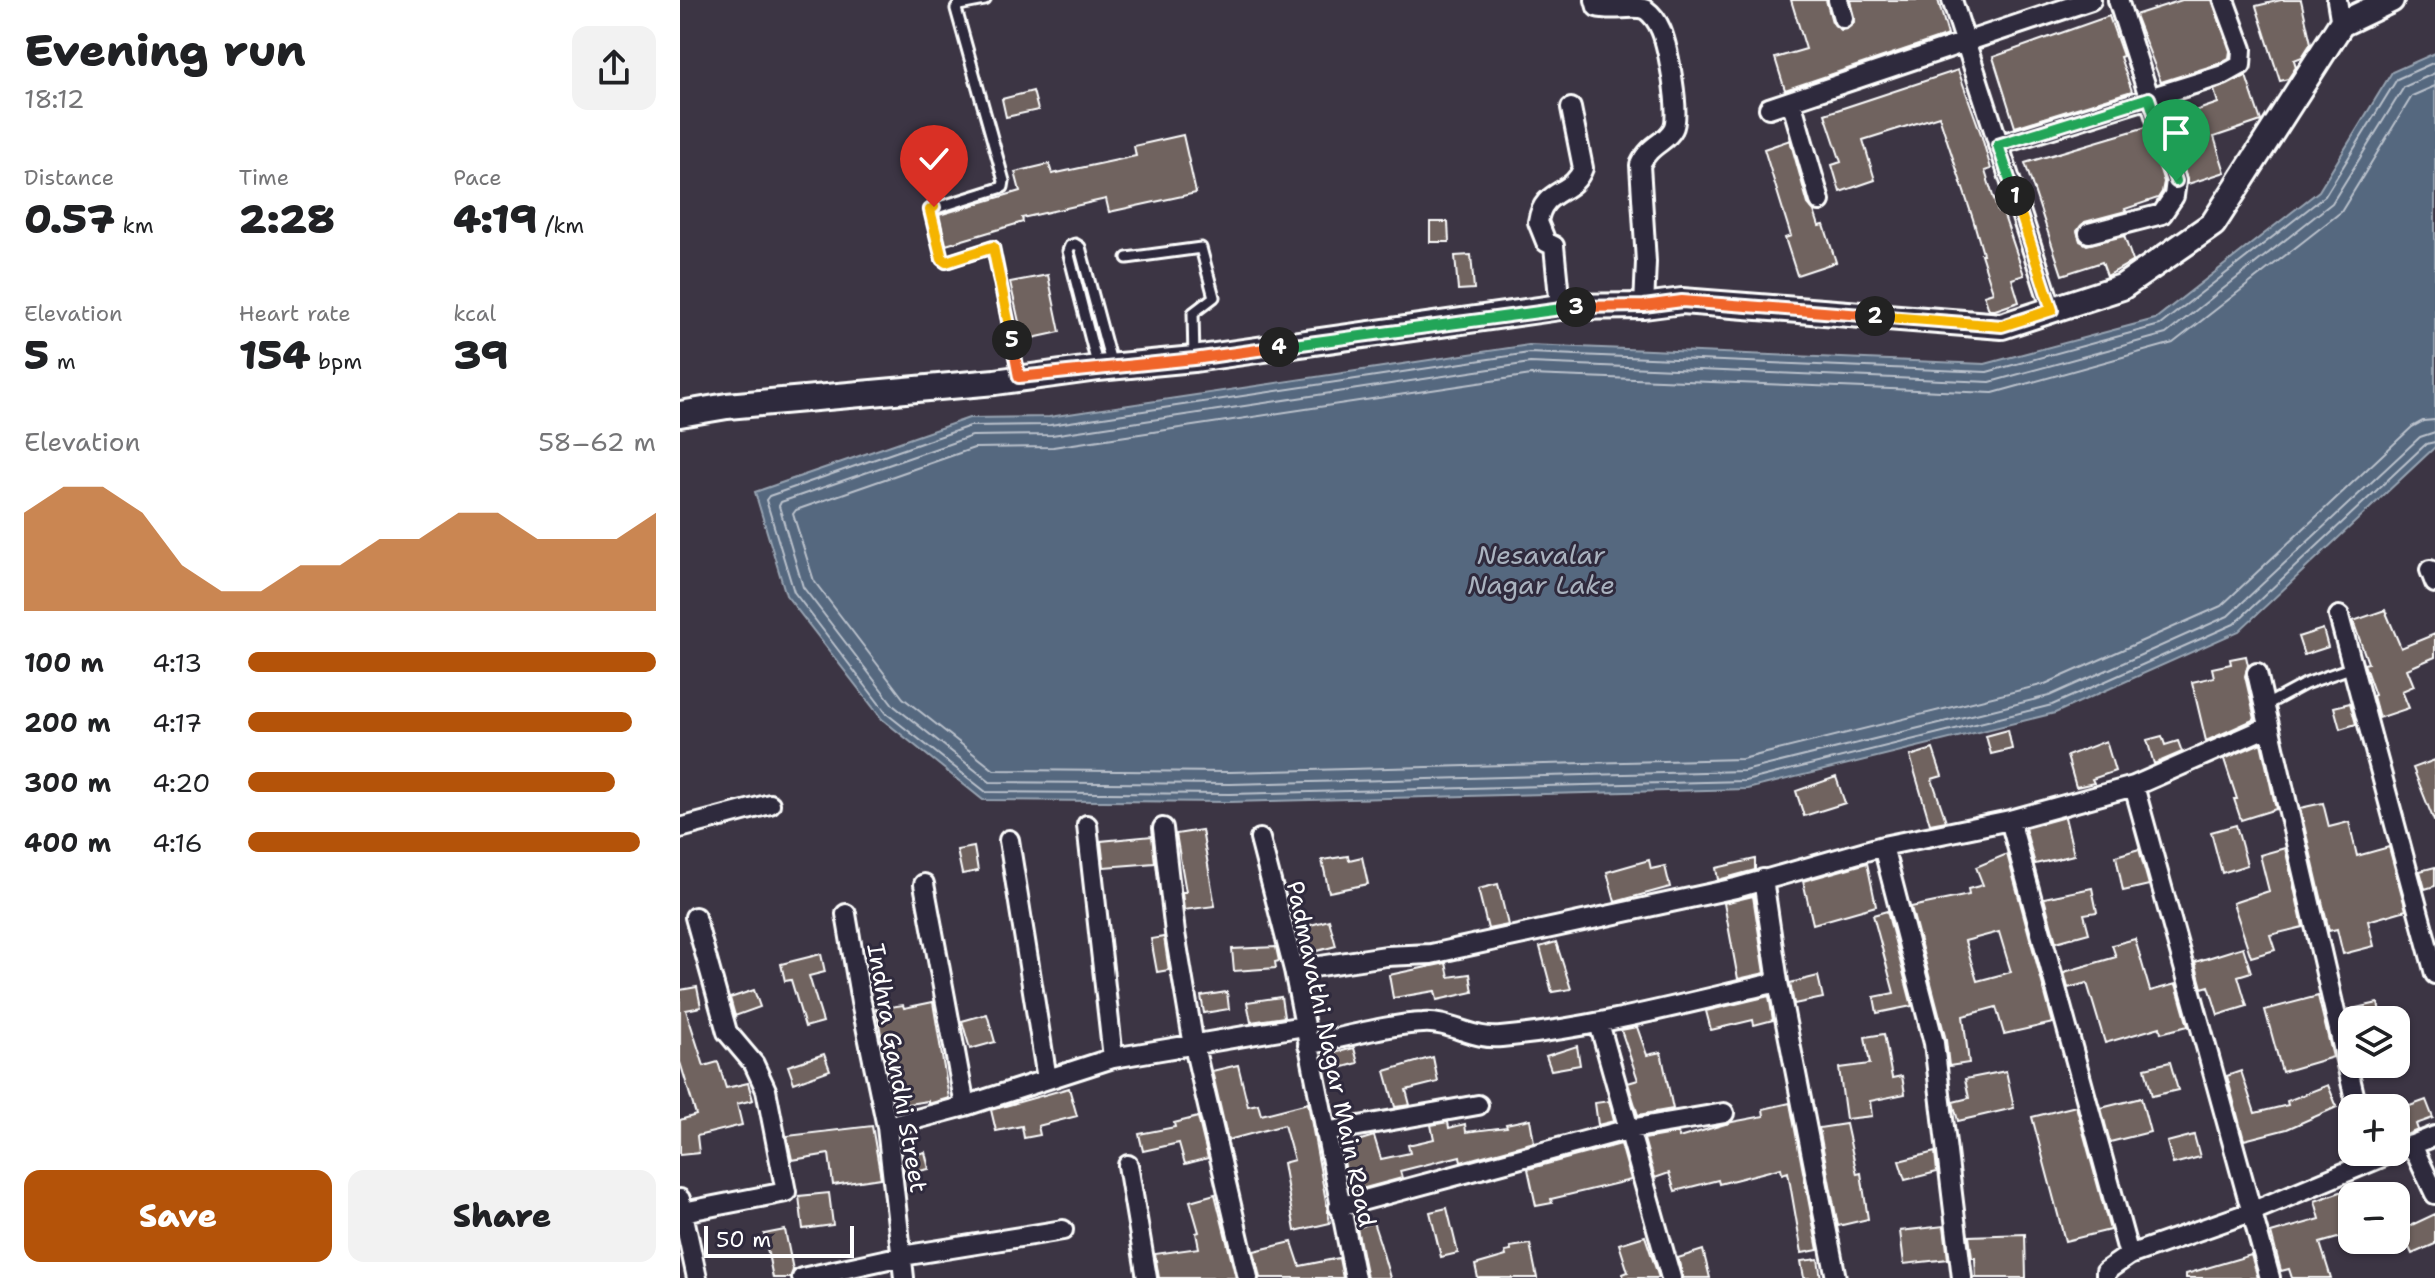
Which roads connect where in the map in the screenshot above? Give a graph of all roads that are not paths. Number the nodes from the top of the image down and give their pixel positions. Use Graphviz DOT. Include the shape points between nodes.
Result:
graph roads {
  1 [pos="985,0"];
  2 [pos="1595,0"];
  3 [pos="1952,0"];
  4 [pos="2091,0"];
  5 [pos="2118,0"];
  6 [pos="2224,0"];
  7 [pos="2391,0"];
  8 [pos="2339,12"];
  9 [pos="1965,43"];
  10 [pos="2149,98"];
  11 [pos="1791,101"];
  12 [pos="1571,108"];
  13 [pos="1769,108"];
  14 [pos="1998,145"];
  15 [pos="1820,201"];
  16 [pos="2089,233"];
  17 [pos="1127,258"];
  18 [pos="1644,306"];
  19 [pos="1560,307"];
  20 [pos="2052,310"];
  21 [pos="1194,359"];
  22 [pos="1105,367"];
  23 [pos="1019,377"];
  24 [pos="680,414"];
  25 [pos="2339,616"];
  26 [pos="2353,667"];
  27 [pos="2257,673"];
  28 [pos="2264,706"];
  29 [pos="2268,727"];
  30 [pos="2134,786"];
  31 [pos="770,804"];
  32 [pos="2010,820"];
  33 [pos="1087,825"];
  34 [pos="680,828"];
  35 [pos="1163,828"];
  36 [pos="1260,839"];
  37 [pos="1009,840"];
  38 [pos="1883,846"];
  39 [pos="1763,879"];
  40 [pos="924,884"];
  41 [pos="846,914"];
  42 [pos="695,917"];
  43 [pos="1294,970"];
  44 [pos="2435,974"];
  45 [pos="1778,982"];
  46 [pos="1599,1023"];
  47 [pos="1306,1035"];
  48 [pos="1194,1046"];
  49 [pos="1113,1058"];
  50 [pos="1047,1079"];
  51 [pos="2354,1094"];
  52 [pos="1478,1105"];
  53 [pos="965,1106"];
  54 [pos="1724,1113"];
  55 [pos="887,1127"];
  56 [pos="1629,1129"];
  57 [pos="1325,1132"];
  58 [pos="2435,1136"];
  59 [pos="2410,1146"];
  60 [pos="2410,1162"];
  61 [pos="1128,1165"];
  62 [pos="2347,1166"];
  63 [pos="2435,1194"];
  64 [pos="682,1205"];
  65 [pos="1339,1207"];
  66 [pos="2251,1212"];
  67 [pos="1063,1230"];
  68 [pos="2129,1255"];
  69 [pos="902,1256"];
  70 [pos="697,1278"];
  71 [pos="802,1278"];
  72 [pos="904,1278"];
  73 [pos="1147,1278"];
  74 [pos="1248,1278"];
  75 [pos="1355,1278"];
  76 [pos="1671,1278"];
  77 [pos="1836,1278"];
  78 [pos="1962,1278"];
  79 [pos="2106,1278"];
  80 [pos="2270,1278"];
  1 -- 23 [label="lane" via="956,9 1003,187 930,210 946,262 993,247"];
  2 -- 18 [label="street" via="1597,7 1609,11 1630,7 1654,17 1662,31 1676,110 1676,126 1646,151 1640,165"];
  3 -- 9 [label="street"];
  4 -- 9 [label="street"];
  5 -- 10 [label="street"];
  6 -- 10 [label="street" via="2242,49 2241,65"];
  7 -- 8 [label="street"];
  8 -- 20 [label="street" via="2213,224 2122,287"];
  9 -- 11 [label="street"];
  9 -- 14 [label="street"];
  10 -- 14 [label="street"];
  10 -- 16 [label="street" via="2176,181 2174,196 2162,214"];
  11 -- 13 [label="street"];
  11 -- 15 [label="street"];
  12 -- 19 [label="street" via="1581,176 1545,201 1538,222 1546,242 1554,246"];
  14 -- 20 [label="street"];
  17 -- 21 [label="lane" via="1201,248 1214,297 1193,313"];
  18 -- 19 [label="street"];
  18 -- 20 [label="street" via="1682,301 2002,326"];
  19 -- 21 [label="street"];
  21 -- 22 [label="street"];
  22 -- 22 [label="lane" via="1068,251 1075,244 1080,247"];
  22 -- 23 [label="street"];
  23 -- 24 [label="street"];
  25 -- 26 [label="street"];
  26 -- 28 [label="lane"];
  26 -- 44 [label="street"];
  27 -- 28 [label="street"];
  28 -- 29 [label="street"];
  29 -- 30 [label="street"];
  29 -- 51 [label="street"];
  30 -- 32 [label="street"];
  30 -- 66 [label="street"];
  31 -- 34 [label="street"];
  32 -- 38 [label="street"];
  32 -- 68 [label="street"];
  33 -- 49 [label="street"];
  35 -- 48 [label="street"];
  36 -- 43 [label="street, Padmavathi Nagar Main Road"];
  37 -- 50 [label="street"];
  38 -- 39 [label="street"];
  38 -- 78 [label="street" via="1934,1043"];
  39 -- 43 [label="street" via="1431,954"];
  39 -- 45 [label="street"];
  40 -- 53 [label="street"];
  41 -- 55 [label="street, Indhra Gandhi Street"];
  42 -- 64 [label="street" via="727,1032 754,1064 766,1090 786,1192"];
  43 -- 47 [label="street, Padmavathi Nagar Main Road"];
  45 -- 46 [label="street"];
  45 -- 77 [label="street"];
  46 -- 47 [label="street" via="1496,1037 1421,1023"];
  46 -- 56 [label="street"];
  47 -- 48 [label="street"];
  47 -- 57 [label="street, Padmavathi Nagar Main Road"];
  48 -- 49 [label="street"];
  48 -- 74 [label="street"];
  49 -- 50 [label="street"];
  50 -- 53 [label="street"];
  52 -- 57 [label="street"];
  53 -- 55 [label="street"];
  54 -- 56 [label="street"];
  55 -- 69 [label="street, Indhra Gandhi Street"];
  56 -- 65 [label="street"];
  56 -- 76 [label="street"];
  57 -- 65 [label="street, Padmavathi Nagar Main Road"];
  58 -- 59 [label="street"];
  60 -- 63 [label="street"];
  61 -- 73 [label="street"];
  62 -- 66 [label="street"];
  64 -- 70 [label="street"];
  65 -- 75 [label="street, Padmavathi Nagar Main Road"];
  66 -- 68 [label="street"];
  66 -- 80 [label="street"];
  67 -- 69 [label="street"];
  68 -- 79 [label="street" via="2106,1271"];
  69 -- 71 [label="street"];
  69 -- 72 [label="street, Indhra Gandhi Street"];
}
